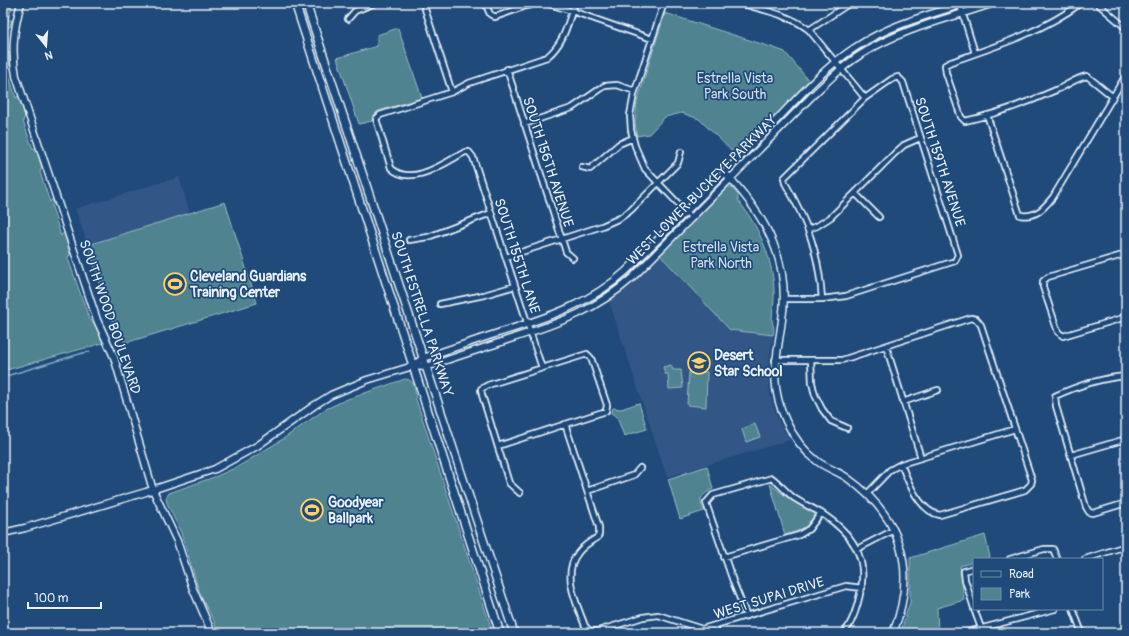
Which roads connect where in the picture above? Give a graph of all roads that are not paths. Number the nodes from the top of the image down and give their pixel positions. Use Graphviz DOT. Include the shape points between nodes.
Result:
graph roads {
  1 [pos="21,3"];
  2 [pos="295,3"];
  3 [pos="306,3"];
  4 [pos="375,3"];
  5 [pos="423,3"];
  6 [pos="485,3"];
  7 [pos="538,3"];
  8 [pos="546,3"];
  9 [pos="575,3"];
  10 [pos="664,3"];
  11 [pos="739,3"];
  12 [pos="850,3"];
  13 [pos="994,3"];
  14 [pos="1081,3"];
  15 [pos="1097,3"];
  16 [pos="963,4"];
  17 [pos="572,11"];
  18 [pos="963,14"];
  19 [pos="348,20"];
  20 [pos="1126,28"];
  21 [pos="809,30"];
  22 [pos="652,39"];
  23 [pos="975,54"];
  24 [pos="835,62"];
  25 [pos="507,69"];
  26 [pos="841,69"];
  27 [pos="1126,75"];
  28 [pos="635,91"];
  29 [pos="452,92"];
  30 [pos="1113,97"];
  31 [pos="865,98"];
  32 [pos="987,115"];
  33 [pos="524,124"];
  34 [pos="633,138"];
  35 [pos="920,138"];
  36 [pos="682,152"];
  37 [pos="582,167"];
  38 [pos="724,172"];
  39 [pos="731,179"];
  40 [pos="658,183"];
  41 [pos="854,193"];
  42 [pos="685,212"];
  43 [pos="491,214"];
  44 [pos="879,217"];
  45 [pos="692,218"];
  46 [pos="808,229"];
  47 [pos="562,239"];
  48 [pos="409,240"];
  49 [pos="1126,254"];
  50 [pos="506,257"];
  51 [pos="572,258"];
  52 [pos="515,286"];
  53 [pos="784,299"];
  54 [pos="822,299"];
  55 [pos="440,304"];
  56 [pos="1126,317"];
  57 [pos="527,324"];
  58 [pos="530,332"];
  59 [pos="886,346"];
  60 [pos="423,358"];
  61 [pos="775,360"];
  62 [pos="811,360"];
  63 [pos="413,366"];
  64 [pos="426,367"];
  65 [pos="542,368"];
  66 [pos="1126,376"];
  67 [pos="938,390"];
  68 [pos="903,402"];
  69 [pos="565,424"];
  70 [pos="847,428"];
  71 [pos="1015,429"];
  72 [pos="1126,439"];
  73 [pos="498,446"];
  74 [pos="1071,455"];
  75 [pos="921,458"];
  76 [pos="901,464"];
  77 [pos="640,468"];
  78 [pos="153,490"];
  79 [pos="587,492"];
  80 [pos="520,493"];
  81 [pos="867,494"];
  82 [pos="1126,503"];
  83 [pos="821,513"];
  84 [pos="894,530"];
  85 [pos="3,533"];
  86 [pos="1126,546"];
  87 [pos="857,549"];
  88 [pos="724,557"];
  89 [pos="1013,558"];
  90 [pos="1057,558"];
  91 [pos="1087,558"];
  92 [pos="973,568"];
  93 [pos="862,588"];
  94 [pos="973,605"];
  95 [pos="975,610"];
  96 [pos="1051,610"];
  97 [pos="1073,610"];
  98 [pos="747,616"];
  99 [pos="715,626"];
  100 [pos="981,628"];
  101 [pos="212,633"];
  102 [pos="500,633"];
  103 [pos="514,633"];
  104 [pos="717,633"];
  105 [pos="844,633"];
  106 [pos="893,633"];
  107 [pos="964,633"];
  108 [pos="1082,633"];
  1 -- 78 [label="main road, SOUTH WOOD BOULEVARD" via="13,40 16,76 97,320 114,357"];
  2 -- 63 [label="main road, SOUTH ESTRELLA PARKWAY"];
  3 -- 60 [label="main road, SOUTH ESTRELLA PARKWAY"];
  4 -- 19 [label="street" via="355,11"];
  5 -- 29 [label="street"];
  6 -- 7 [label="street" via="494,17"];
  8 -- 17 [label="street"];
  9 -- 17 [label="street"];
  10 -- 22 [label="street"];
  11 -- 21 [label="street" via="791,18"];
  12 -- 21 [label="street"];
  13 -- 18 [label="main road, WEST LOWER BUCKEYE PARKWAY"];
  14 -- 23 [label="street" via="1024,36"];
  15 -- 20 [label="street"];
  16 -- 18 [label="street"];
  16 -- 24 [label="main road, WEST LOWER BUCKEYE PARKWAY" via="888,29"];
  17 -- 22 [label="street"];
  17 -- 25 [label="street" via="563,39 548,57"];
  18 -- 23 [label="street"];
  18 -- 26 [label="main road, WEST LOWER BUCKEYE PARKWAY" via="905,32 864,53"];
  21 -- 24 [label="street"];
  22 -- 28 [label="street"];
  23 -- 32 [label="street" via="945,65 946,73 961,117 965,121"];
  24 -- 26 [label="street"];
  24 -- 38 [label="main road, WEST LOWER BUCKEYE PARKWAY"];
  25 -- 29 [label="street"];
  25 -- 33 [label="street, SOUTH 156TH AVENUE"];
  26 -- 31 [label="street"];
  26 -- 39 [label="main road, WEST LOWER BUCKEYE PARKWAY" via="810,97"];
  27 -- 30 [label="street"];
  28 -- 33 [label="street" via="617,85 604,86 572,108"];
  28 -- 34 [label="street" via="630,115"];
  29 -- 43 [label="street, SOUTH 155TH LANE" via="380,115 376,119 391,168 406,175 421,174 469,152 473,157"];
  30 -- 32 [label="street" via="1087,76 1031,101"];
  30 -- 32 [label="street" via="1053,197 1042,210 1027,217 1020,215"];
  31 -- 35 [label="street, SOUTH 159TH AVENUE" via="898,77 903,82"];
  31 -- 46 [label="street" via="784,178"];
  33 -- 47 [label="street, SOUTH 156TH AVENUE"];
  34 -- 37 [label="street" via="619,144 590,169"];
  34 -- 40 [label="street" via="642,162"];
  35 -- 41 [label="street" via="904,145"];
  35 -- 54 [label="street, SOUTH 159TH AVENUE" via="958,255 955,261 846,296"];
  36 -- 40 [label="street" via="678,163"];
  38 -- 39 [label="main road"];
  38 -- 42 [label="main road, WEST LOWER BUCKEYE PARKWAY"];
  39 -- 45 [label="main road, WEST LOWER BUCKEYE PARKWAY"];
  39 -- 53 [label="main road" via="757,210 770,234 781,269"];
  40 -- 42 [label="street"];
  40 -- 47 [label="street" via="620,218"];
  41 -- 44 [label="street"];
  41 -- 46 [label="street" via="831,217"];
  42 -- 45 [label="street"];
  42 -- 57 [label="main road, WEST LOWER BUCKEYE PARKWAY" via="616,280 598,293 572,307"];
  43 -- 48 [label="street" via="434,235"];
  43 -- 50 [label="street, SOUTH 155TH LANE"];
  45 -- 58 [label="main road, WEST LOWER BUCKEYE PARKWAY" via="632,278 606,298 572,317"];
  46 -- 54 [label="street" via="817,260"];
  47 -- 50 [label="street"];
  47 -- 51 [label="street, SOUTH 156TH AVENUE" via="566,252"];
  49 -- 56 [label="street" via="1048,277 1043,281 1060,335"];
  50 -- 52 [label="street, SOUTH 155TH LANE"];
  52 -- 55 [label="street"];
  52 -- 57 [label="street, SOUTH 155TH LANE"];
  53 -- 54 [label="street"];
  53 -- 61 [label="main road"];
  57 -- 58 [label="street, SOUTH 155TH LANE"];
  57 -- 60 [label="main road, WEST LOWER BUCKEYE PARKWAY"];
  58 -- 64 [label="main road, WEST LOWER BUCKEYE PARKWAY"];
  58 -- 65 [label="street, SOUTH 155TH LANE"];
  59 -- 62 [label="street" via="842,360"];
  59 -- 68 [label="street"];
  59 -- 71 [label="street" via="971,318 976,319 981,325"];
  60 -- 63 [label="main road, WEST LOWER BUCKEYE PARKWAY"];
  60 -- 64 [label="main road, SOUTH ESTRELLA PARKWAY"];
  61 -- 62 [label="street"];
  61 -- 81 [label="main road" via="778,400 786,422 796,438 817,461 846,477"];
  62 -- 70 [label="street" via="812,383 822,409 831,420"];
  63 -- 64 [label="main road, WEST LOWER BUCKEYE PARKWAY"];
  63 -- 78 [label="main road, WEST LOWER BUCKEYE PARKWAY" via="367,380 331,396 225,465"];
  63 -- 102 [label="main road, SOUTH ESTRELLA PARKWAY"];
  64 -- 103 [label="main road, SOUTH ESTRELLA PARKWAY"];
  65 -- 69 [label="street" via="587,354 592,358 607,406 606,411"];
  65 -- 73 [label="street" via="481,389"];
  66 -- 74 [label="street" via="1113,377 1055,396"];
  67 -- 68 [label="street"];
  68 -- 75 [label="street"];
  69 -- 73 [label="street"];
  69 -- 79 [label="street"];
  71 -- 75 [label="street"];
  71 -- 76 [label="street" via="1032,480 1025,490 940,515 934,514 926,509 909,486"];
  72 -- 74 [label="street"];
  73 -- 80 [label="street" via="509,483"];
  74 -- 82 [label="street" via="1089,512 1093,514"];
  75 -- 76 [label="street"];
  76 -- 81 [label="street" via="890,470"];
  77 -- 79 [label="street" via="634,475"];
  78 -- 85 [label="main road, WEST LOWER BUCKEYE PARKWAY"];
  78 -- 101 [label="main road, SOUTH WOOD BOULEVARD" via="177,541 193,589"];
  79 -- 99 [label="street, WEST SUPAI DRIVE" via="599,534 578,552 571,564 571,585 584,626 590,631 598,631 658,615 702,629"];
  81 -- 84 [label="main road"];
  83 -- 87 [label="street" via="843,529"];
  83 -- 88 [label="street" via="809,529 799,535"];
  83 -- 88 [label="street" via="794,498 772,478 713,495 706,502"];
  84 -- 87 [label="street"];
  84 -- 106 [label="main road" via="902,549 905,593"];
  86 -- 91 [label="street"];
  87 -- 93 [label="street" via="862,567"];
  88 -- 98 [label="street"];
  89 -- 90 [label="street" via="1044,549 1053,549"];
  92 -- 94 [label="street" via="964,571"];
  93 -- 98 [label="street, WEST SUPAI DRIVE" via="846,586"];
  93 -- 105 [label="street" via="856,612"];
  95 -- 100 [label="street"];
  96 -- 100 [label="street"];
  97 -- 108 [label="street"];
  98 -- 99 [label="street, WEST SUPAI DRIVE"];
  99 -- 104 [label="street"];
  100 -- 107 [label="street"];
}
